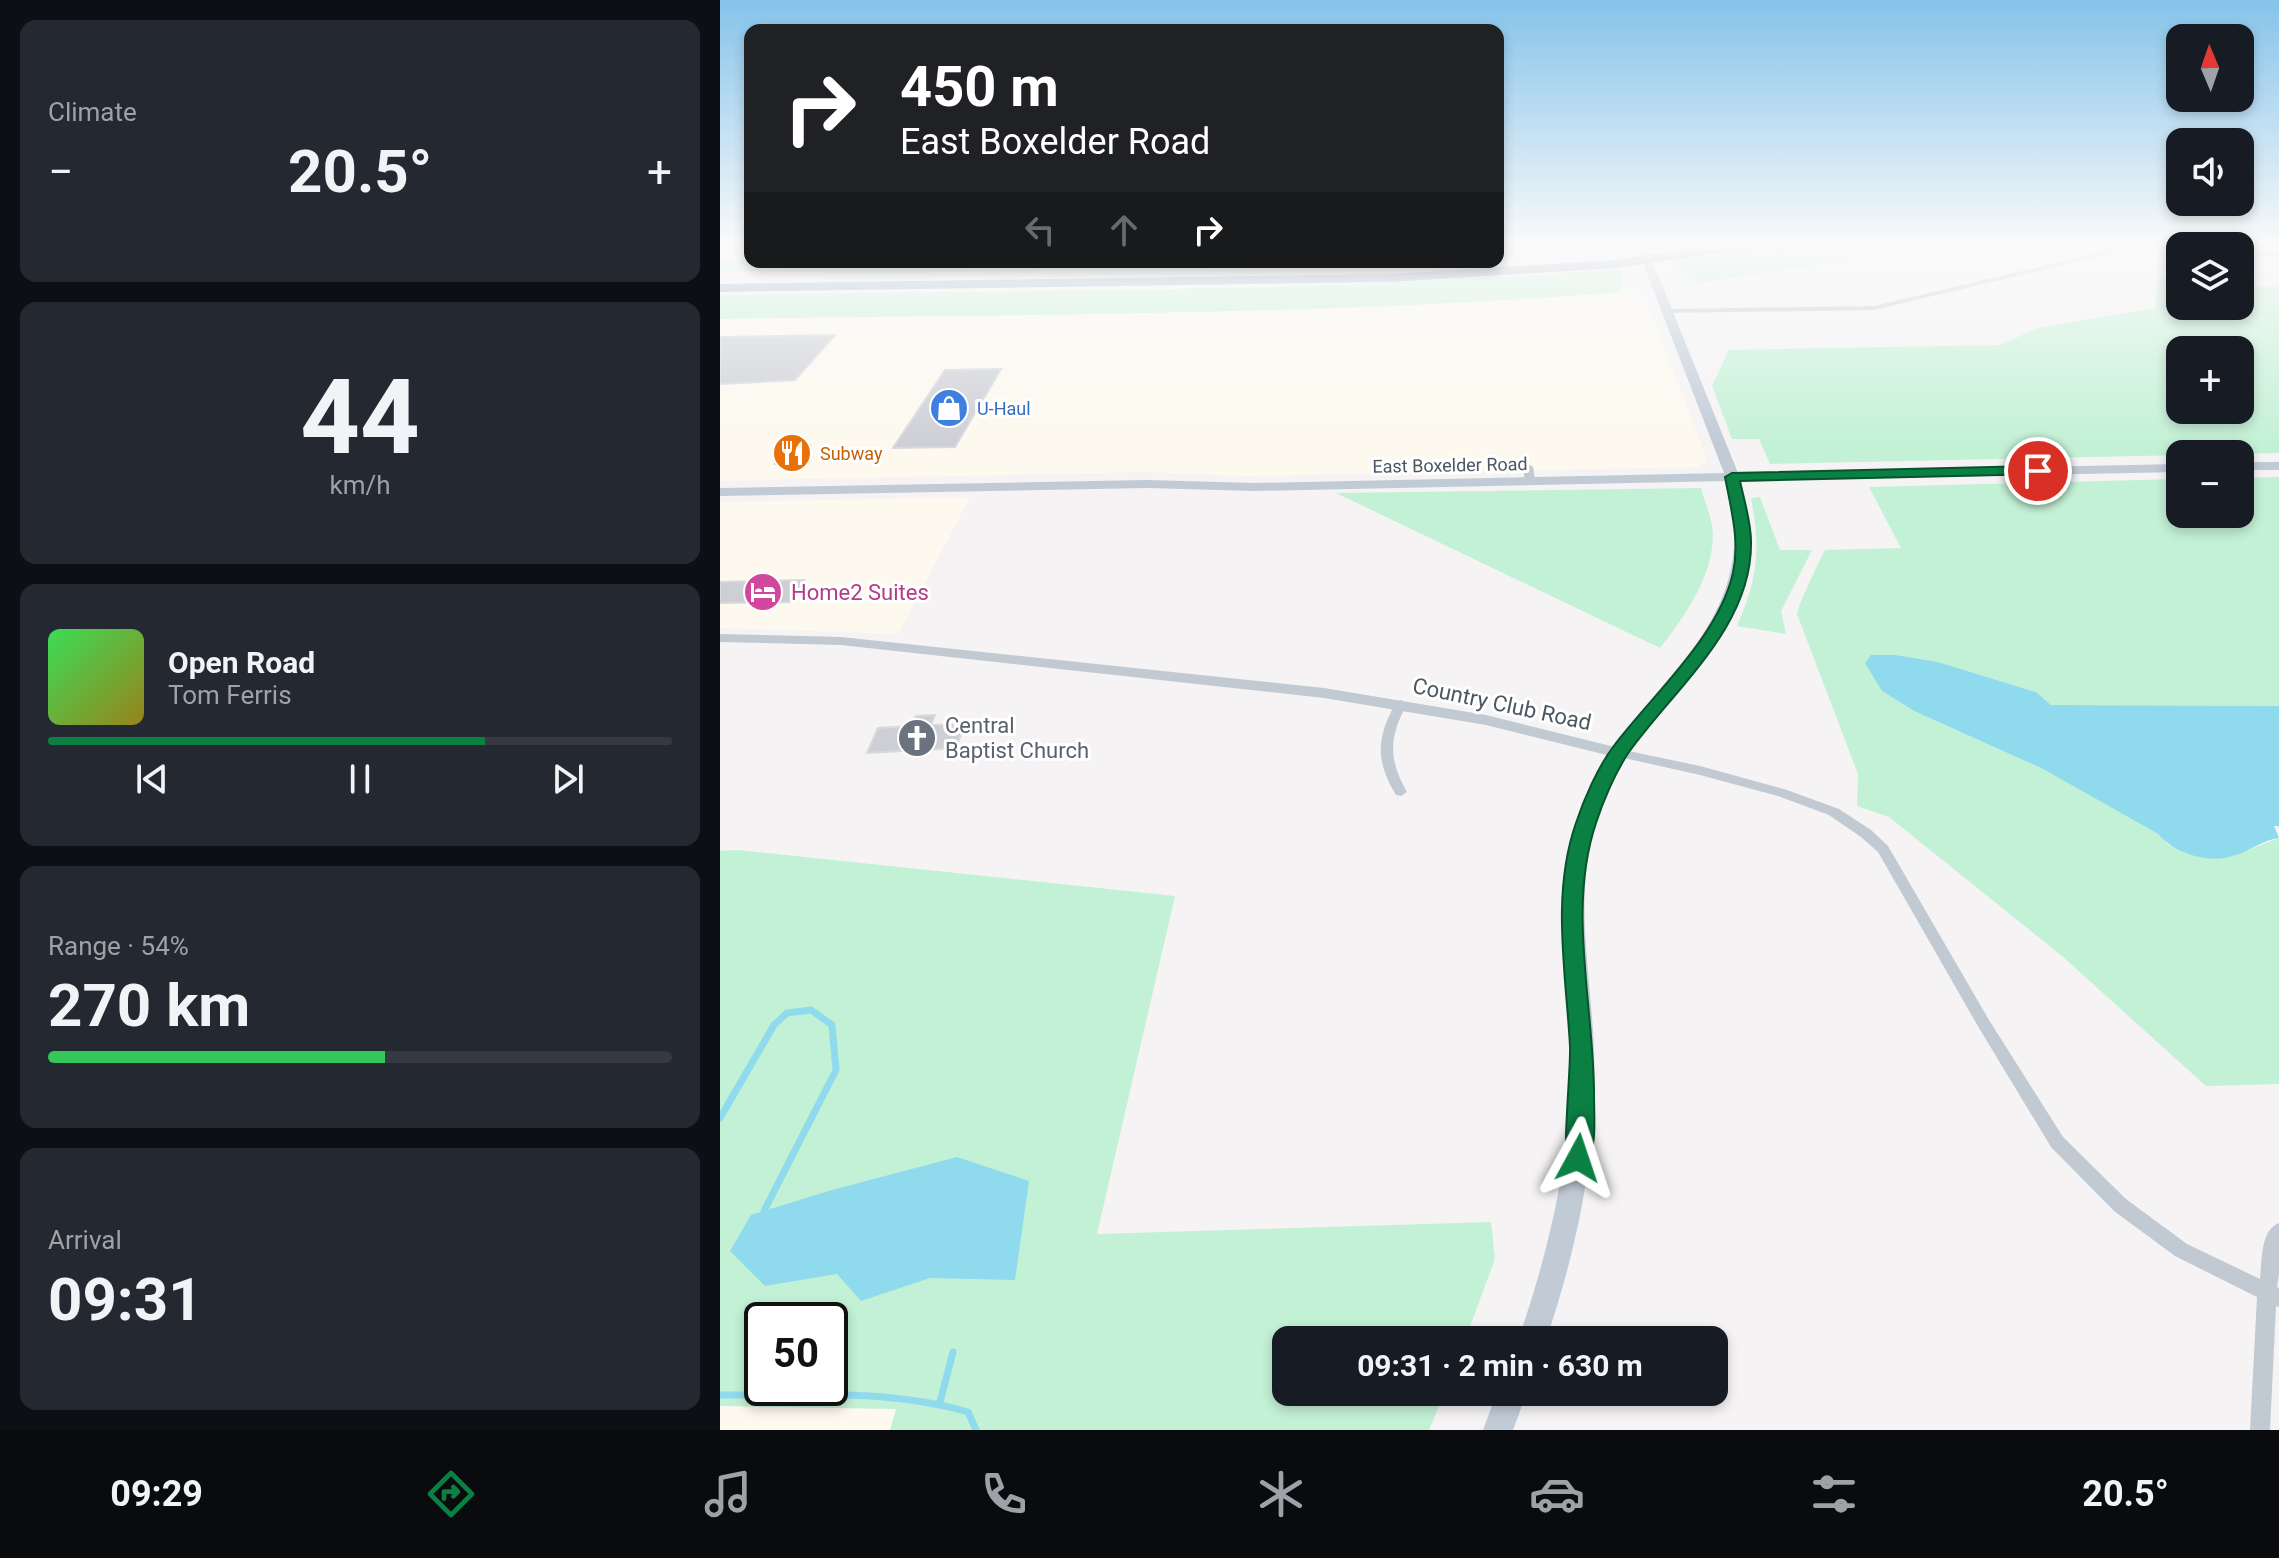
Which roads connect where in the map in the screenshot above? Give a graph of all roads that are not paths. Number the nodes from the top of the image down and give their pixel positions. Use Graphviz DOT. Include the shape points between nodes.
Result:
graph roads {
  1 [pos="1745,312"];
  2 [pos="1669,314"];
  3 [pos="2254,466"];
  4 [pos="2279,466"];
  5 [pos="2166,468"];
  6 [pos="1732,477"];
  7 [pos="720,492"];
  8 [pos="720,638"];
  9 [pos="1401,704"];
  10 [pos="1619,753"];
  11 [pos="1401,792"];
  12 [pos="2279,1231"];
  13 [pos="2273,1295"];
  14 [pos="1537,1326"];
  15 [pos="1507,1406"];
  16 [pos="1498,1430"];
  17 [pos="2260,1430"];
  1 -- 2 [label="street"];
  2 -- 6 [label="main road"];
  3 -- 4 [label="main road"];
  5 -- 6 [label="main road, East Boxelder Road"];
  6 -- 7 [label="main road, East Boxelder Road" via="1529,474 1254,487 1087,484"];
  6 -- 10 [label="main road" via="1744,539 1734,595 1717,629"];
  8 -- 9 [label="street, Country Club Road" via="926,649"];
  9 -- 10 [label="street, Country Club Road"];
  9 -- 11 [label="street" via="1386,737 1384,756"];
  10 -- 13 [label="street, Country Club Road" via="1791,797 1836,813 1862,830 1883,849 2057,1142 2120,1205 2181,1250"];
  10 -- 14 [label="main road" via="1585,823 1576,874 1572,922 1582,1049 1581,1134 1564,1241"];
  12 -- 13 [label="street"];
  13 -- 17 [label="street"];
  15 -- 16 [label="main road"];
}
